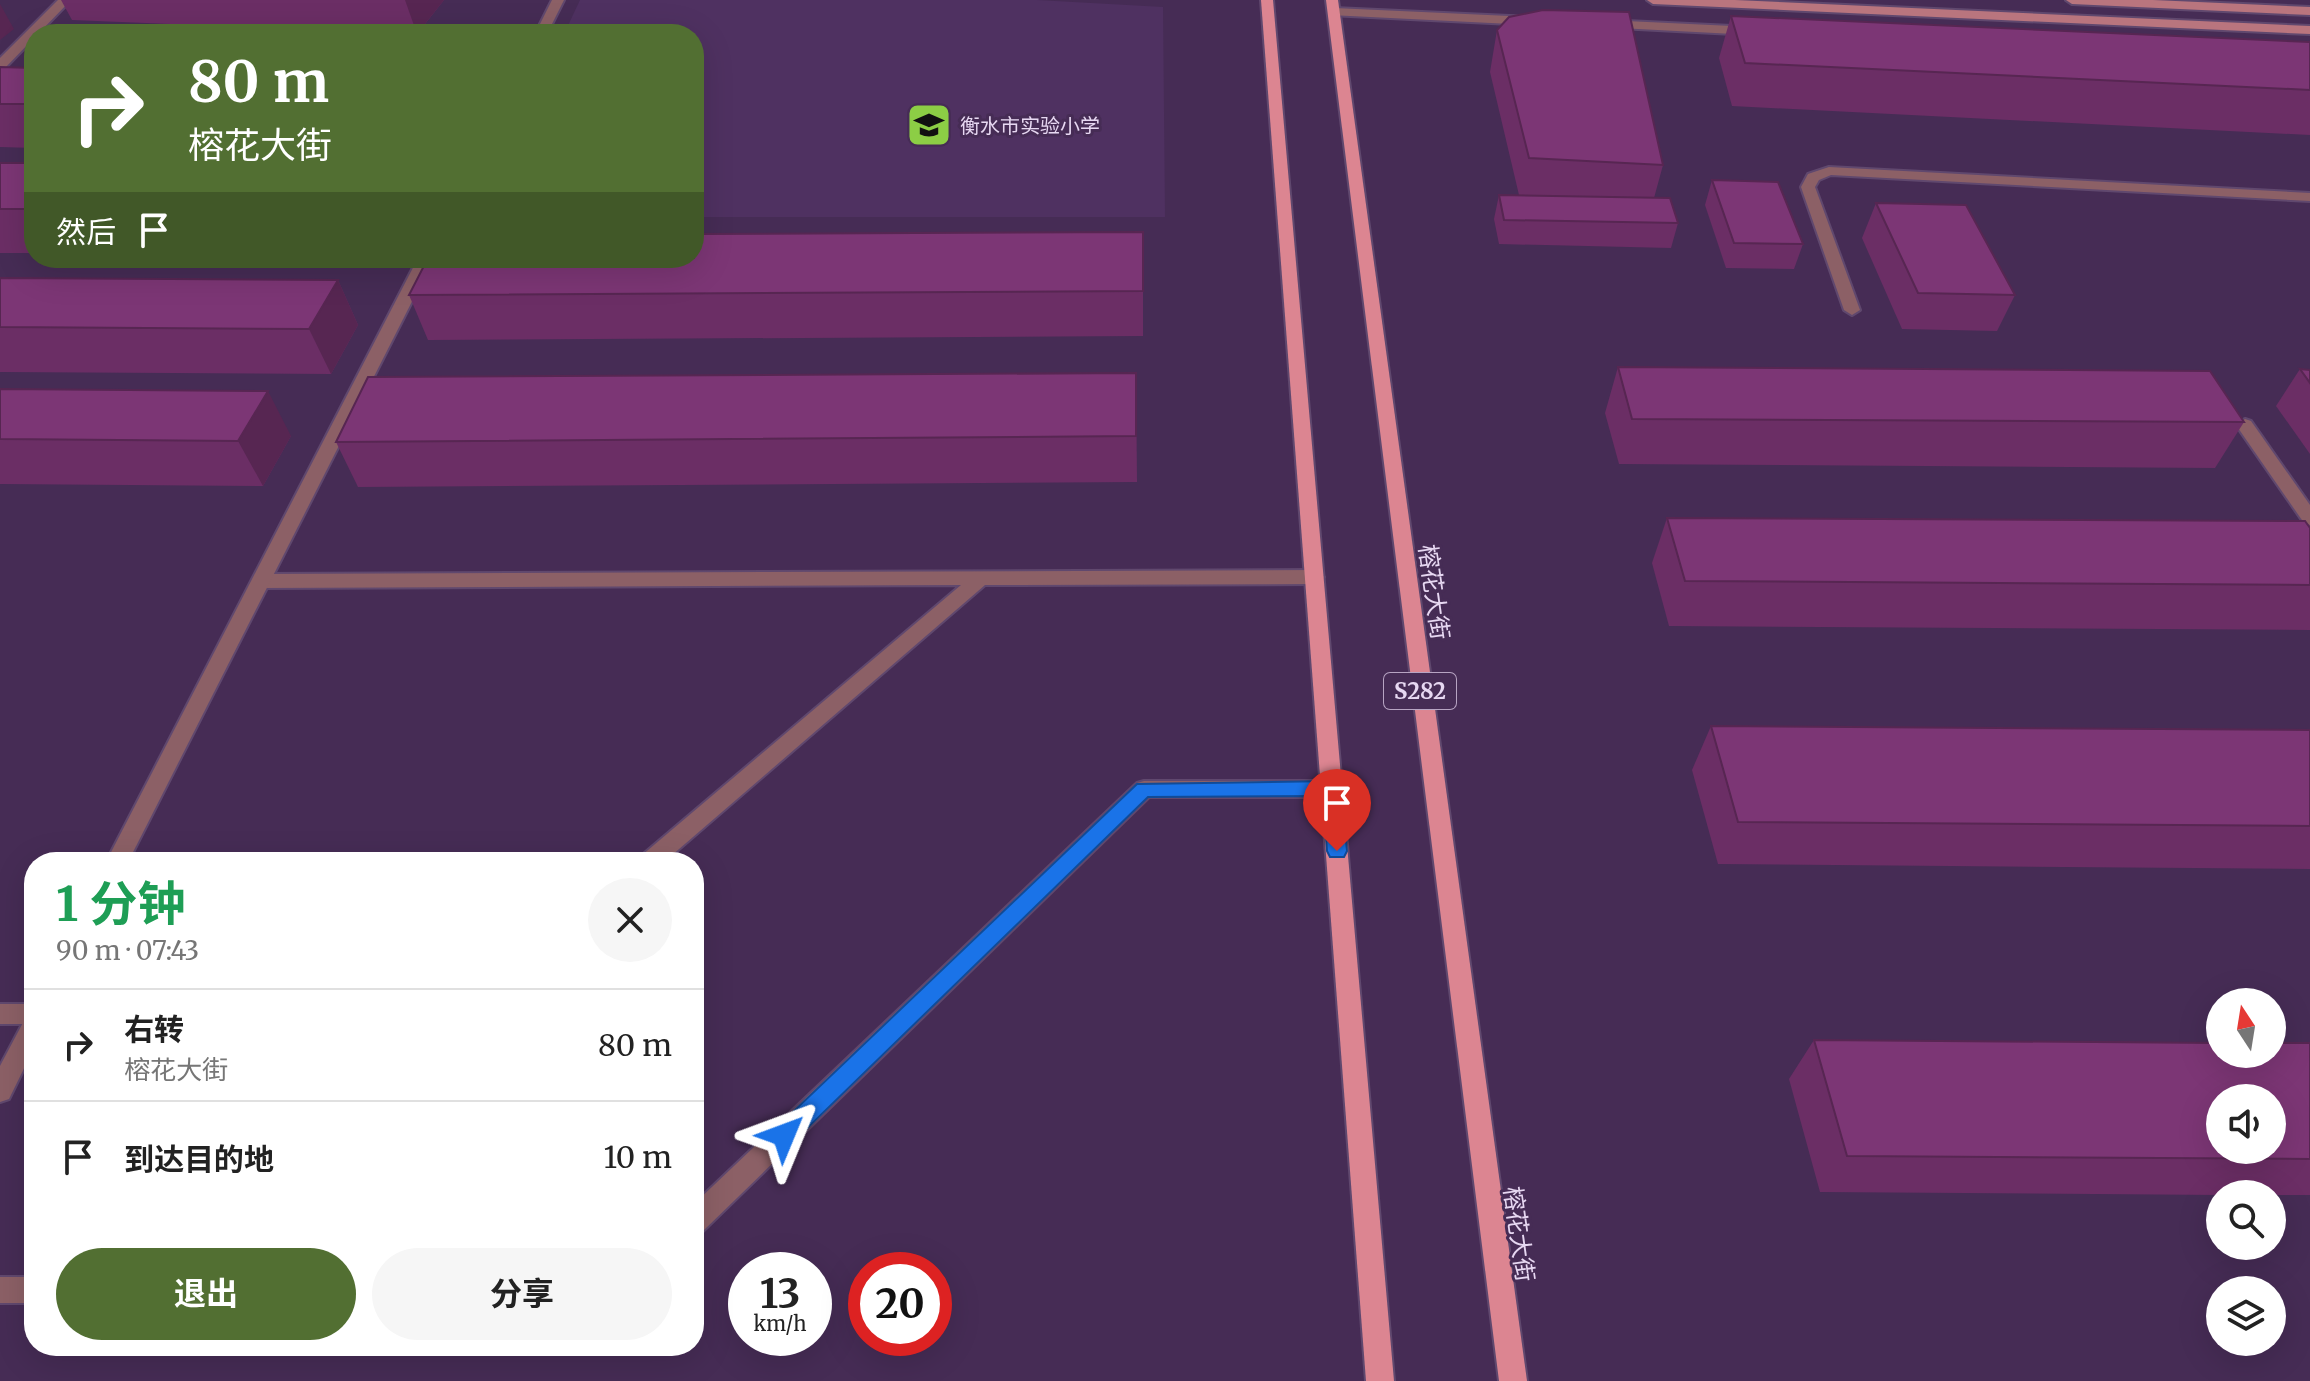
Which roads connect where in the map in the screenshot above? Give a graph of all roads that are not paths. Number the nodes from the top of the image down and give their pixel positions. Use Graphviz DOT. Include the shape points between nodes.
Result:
graph roads {
  1 [pos="65,0"];
  2 [pos="558,0"];
  3 [pos="1267,0"];
  4 [pos="1653,0"];
  5 [pos="2072,0"];
  6 [pos="2249,4"];
  7 [pos="1333,6"];
  8 [pos="2310,11"];
  9 [pos="1543,21"];
  10 [pos="1591,23"];
  11 [pos="41,24"];
  12 [pos="546,24"];
  13 [pos="2310,30"];
  14 [pos="1767,31"];
  15 [pos="24,41"];
  16 [pos="0,65"];
  17 [pos="2310,197"];
  18 [pos="421,268"];
  19 [pos="1852,310"];
  20 [pos="2245,425"];
  21 [pos="2310,519"];
  22 [pos="1315,577"];
  23 [pos="981,578"];
  24 [pos="261,581"];
  25 [pos="1332,789"];
  26 [pos="122,852"];
  27 [pos="661,852"];
  28 [pos="0,1014"];
  29 [pos="24,1014"];
  30 [pos="24,1044"];
  31 [pos="0,1091"];
  32 [pos="704,1212"];
  33 [pos="0,1290"];
  34 [pos="24,1290"];
  35 [pos="1380,1381"];
  36 [pos="1513,1381"];
  1 -- 11 [label="street"];
  2 -- 12 [label="street"];
  3 -- 22 [label="main road"];
  4 -- 13 [label="main road"];
  5 -- 6 [label="main road"];
  6 -- 8 [label="main road"];
  7 -- 9 [label="street"];
  7 -- 36 [label="main road, 榕花大街 / S282"];
  10 -- 14 [label="street"];
  15 -- 16 [label="street"];
  17 -- 19 [label="street" via="1829,171 1813,177 1808,187"];
  18 -- 24 [label="street"];
  20 -- 21 [label="street"];
  22 -- 23 [label="street"];
  22 -- 25 [label="main road"];
  23 -- 24 [label="street"];
  23 -- 27 [label="street"];
  24 -- 26 [label="street"];
  25 -- 32 [label="street" via="1144,789"];
  25 -- 35 [label="main road"];
  28 -- 29 [label="street"];
  30 -- 31 [label="street"];
  33 -- 34 [label="street"];
}
